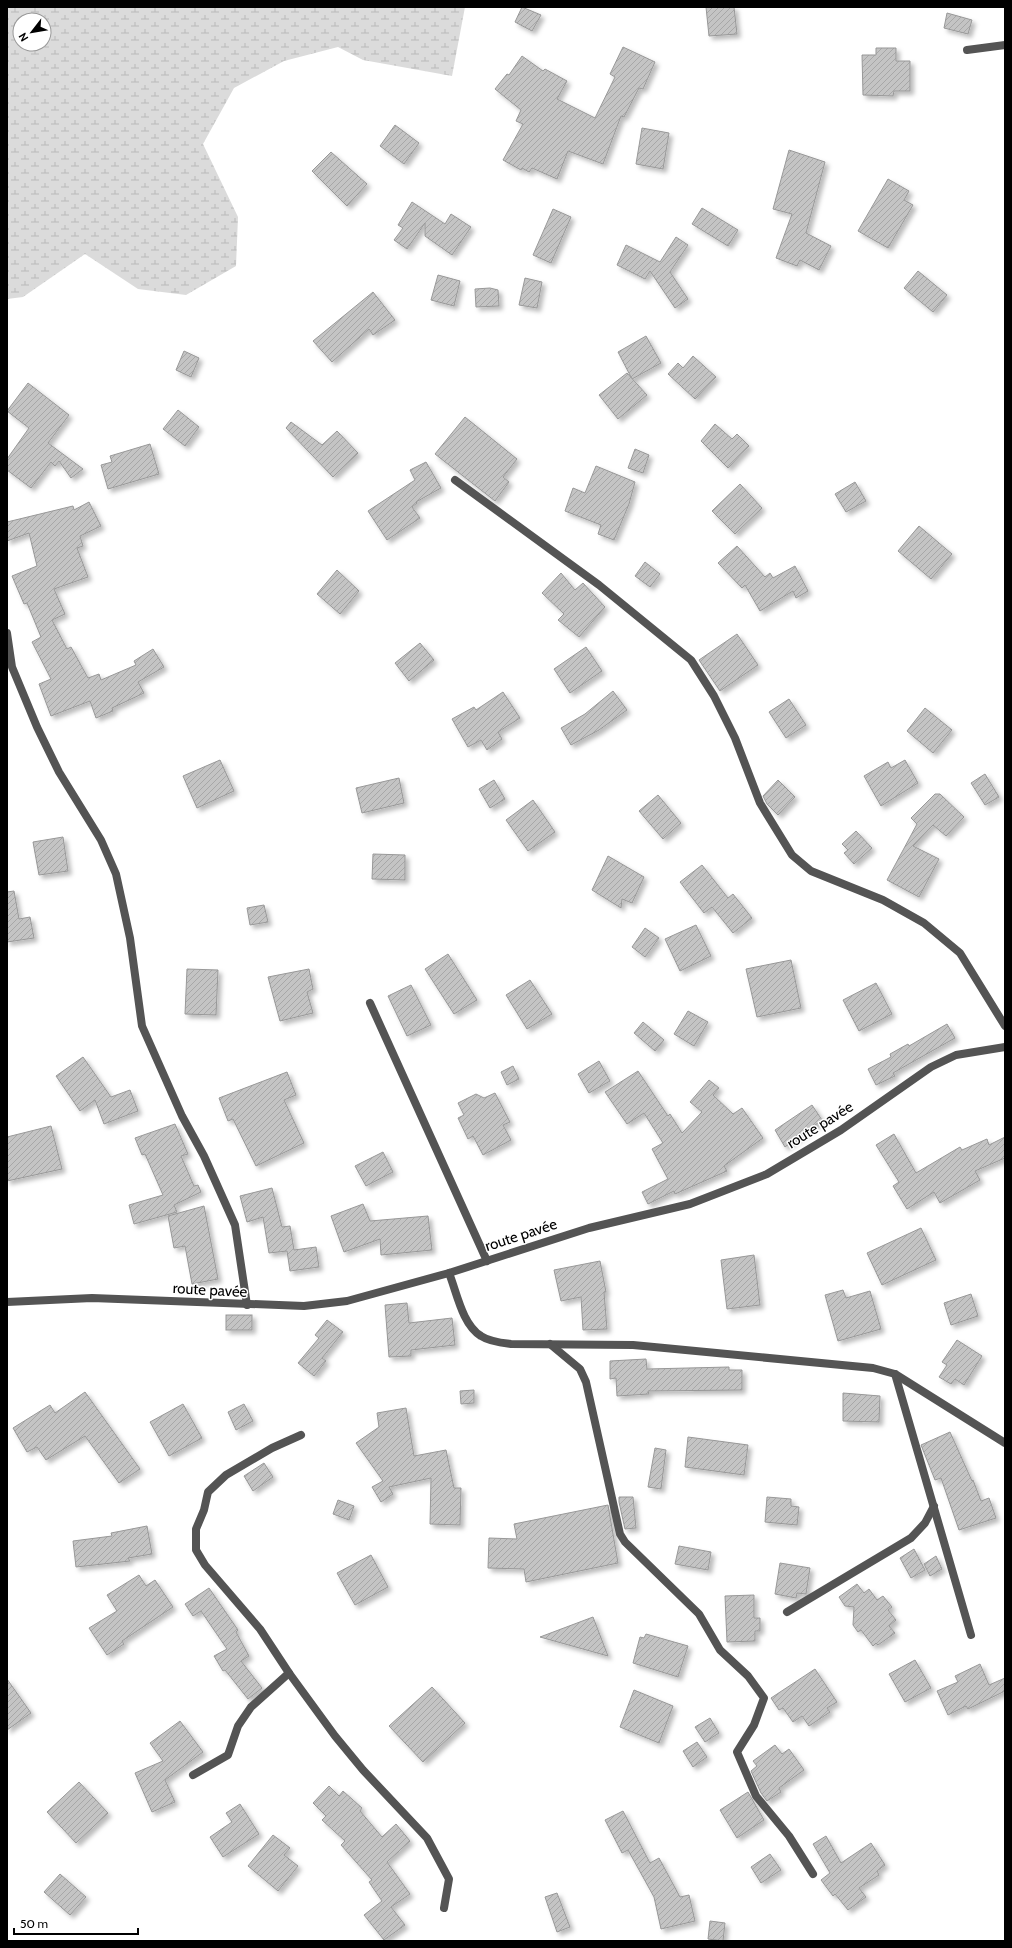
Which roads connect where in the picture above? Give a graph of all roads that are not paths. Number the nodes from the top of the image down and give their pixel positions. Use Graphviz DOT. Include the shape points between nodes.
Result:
graph roads {
  1 [pos="1005,45"];
  2 [pos="967,50"];
  3 [pos="455,480"];
  4 [pos="7,633"];
  5 [pos="370,1003"];
  6 [pos="1005,1026"];
  7 [pos="1005,1047"];
  8 [pos="487,1261"];
  9 [pos="449,1273"];
  10 [pos="7,1302"];
  11 [pos="247,1305"];
  12 [pos="550,1344"];
  13 [pos="895,1374"];
  14 [pos="301,1435"];
  15 [pos="1005,1443"];
  16 [pos="934,1506"];
  17 [pos="787,1612"];
  18 [pos="971,1635"];
  19 [pos="289,1673"];
  20 [pos="193,1775"];
  21 [pos="812,1874"];
  22 [pos="444,1908"];
  1 -- 2 [label="street"];
  3 -- 6 [label="street" via="598,585 691,660 714,696 735,738 760,802 792,855 811,871 884,900 924,923 960,953"];
  4 -- 11 [label="street" via="12,667 37,727 59,772 101,840 116,874 130,938 142,1026 235,1225"];
  5 -- 8 [label="street"];
  7 -- 8 [label="street, route pavée" via="956,1055 931,1067 841,1130 767,1174 690,1204 589,1228"];
  8 -- 9 [label="street, route pavée"];
  9 -- 11 [label="street, route pavée" via="347,1302 304,1306"];
  9 -- 12 [label="street" via="467,1320 481,1336 511,1344"];
  10 -- 11 [label="street, route pavée" via="92,1298"];
  12 -- 13 [label="street" via="633,1345 873,1368"];
  12 -- 21 [label="street" via="580,1369 586,1382 620,1534 625,1542 699,1614 720,1650 748,1676 764,1698 754,1725 737,1752 756,1796 789,1836"];
  13 -- 15 [label="street"];
  13 -- 16 [label="street"];
  14 -- 19 [label="street" via="272,1448 226,1475 208,1492 196,1529 196,1550 205,1565 260,1629"];
  16 -- 17 [label="street" via="925,1523 910,1538"];
  16 -- 18 [label="street"];
  19 -- 20 [label="street" via="251,1707 238,1726 228,1755"];
  19 -- 22 [label="street" via="363,1770 426,1838 449,1879"];
}
